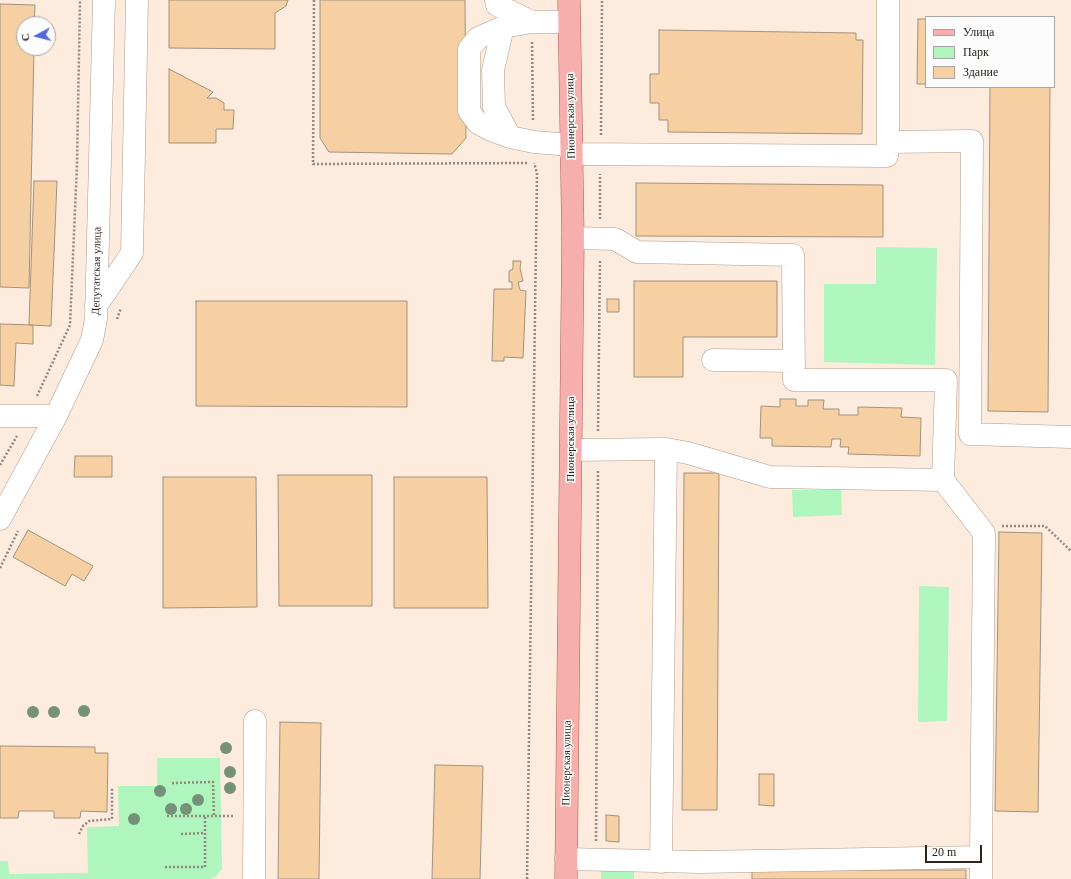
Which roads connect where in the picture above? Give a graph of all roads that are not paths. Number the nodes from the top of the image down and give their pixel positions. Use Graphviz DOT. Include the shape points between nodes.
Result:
graph roads {
  1 [pos="104,0"];
  2 [pos="137,0"];
  3 [pos="496,0"];
  4 [pos="569,0"];
  5 [pos="888,0"];
  6 [pos="532,22"];
  7 [pos="569,22"];
  8 [pos="503,27"];
  9 [pos="510,137"];
  10 [pos="888,142"];
  11 [pos="571,150"];
  12 [pos="573,238"];
  13 [pos="96,306"];
  14 [pos="713,360"];
  15 [pos="794,361"];
  16 [pos="946,380"];
  17 [pos="970,381"];
  18 [pos="0,416"];
  19 [pos="56,416"];
  20 [pos="1071,437"];
  21 [pos="666,449"];
  22 [pos="571,450"];
  23 [pos="943,480"];
  24 [pos="0,519"];
  25 [pos="254,721"];
  26 [pos="981,856"];
  27 [pos="660,862"];
  28 [pos="566,869"];
  29 [pos="254,879"];
  30 [pos="981,879"];
  1 -- 13 [label="street, Депутатская улица"];
  2 -- 13 [label="street" via="132,253"];
  3 -- 6 [label="street" via="497,5"];
  4 -- 7 [label="main road, Пионерская улица"];
  5 -- 10 [label="street"];
  6 -- 7 [label="street"];
  6 -- 8 [label="street"];
  7 -- 11 [label="main road, Пионерская улица"];
  8 -- 9 [label="street" via="493,70 494,107"];
  8 -- 9 [label="street" via="478,38 469,49 469,111 478,123"];
  9 -- 11 [label="street"];
  10 -- 11 [label="street" via="887,156"];
  10 -- 17 [label="street" via="972,142"];
  11 -- 12 [label="main road, Пионерская улица"];
  12 -- 15 [label="street" via="615,239 637,252 793,255"];
  12 -- 22 [label="main road, Пионерская улица"];
  13 -- 19 [label="street, Депутатская улица" via="92,340"];
  14 -- 15 [label="street"];
  15 -- 16 [label="street" via="794,380"];
  16 -- 17 [label="street"];
  16 -- 23 [label="street"];
  17 -- 20 [label="street" via="970,434"];
  18 -- 19 [label="street"];
  19 -- 24 [label="street, Депутатская улица"];
  21 -- 22 [label="street"];
  21 -- 23 [label="street" via="770,477"];
  21 -- 27 [label="street"];
  22 -- 28 [label="main road, Пионерская улица"];
  23 -- 26 [label="street" via="984,533"];
  25 -- 29 [label="street"];
  26 -- 27 [label="street"];
  26 -- 30 [label="street"];
  27 -- 28 [label="street"];
}
